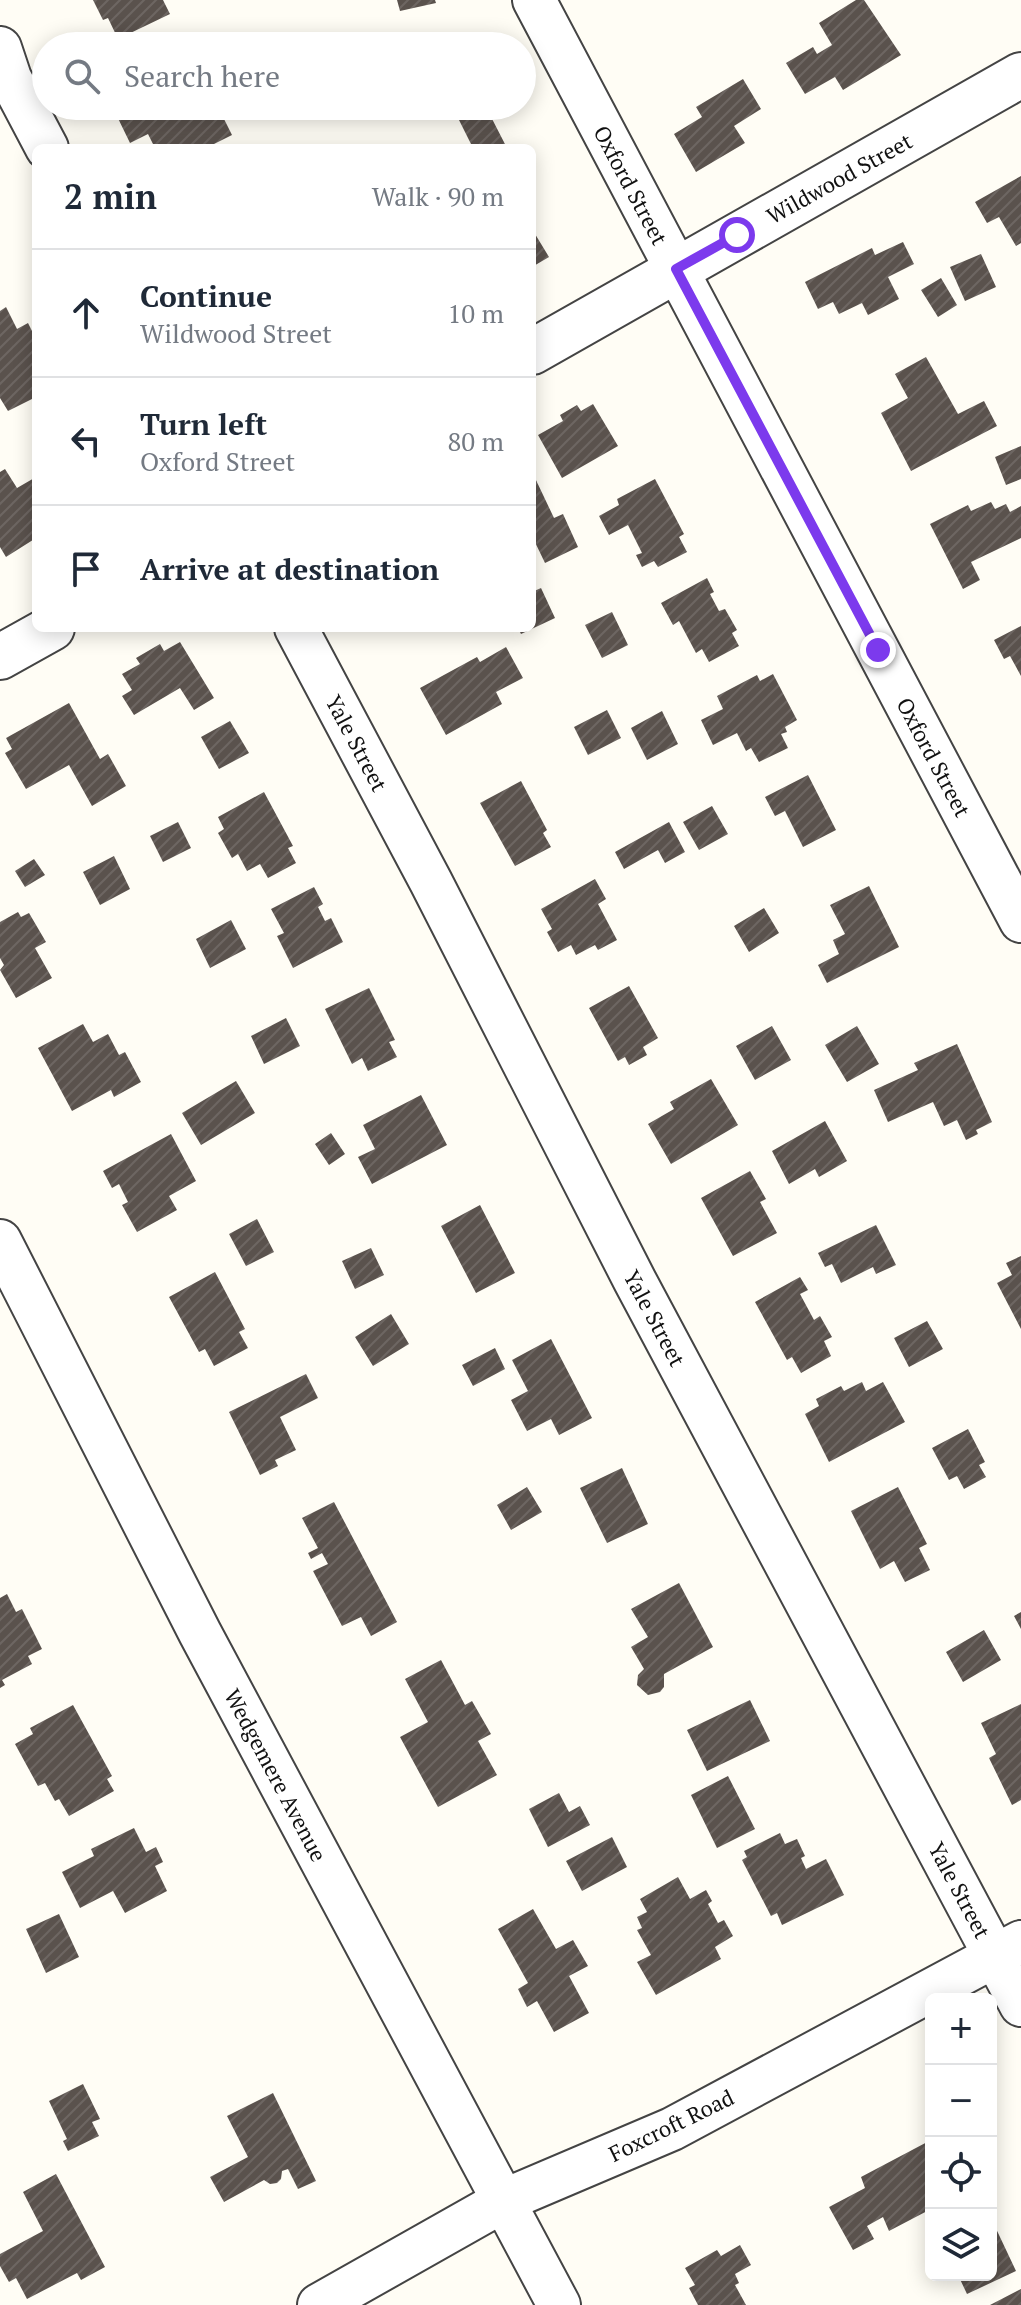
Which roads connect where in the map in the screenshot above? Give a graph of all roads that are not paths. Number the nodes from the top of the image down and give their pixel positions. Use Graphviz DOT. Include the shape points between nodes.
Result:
graph roads {
  1 [pos="534,0"];
  2 [pos="0,48"];
  3 [pos="1021,75"];
  4 [pos="32,120"];
  5 [pos="32,120"];
  6 [pos="45,144"];
  7 [pos="676,269"];
  8 [pos="536,350"];
  9 [pos="45,632"];
  10 [pos="298,632"];
  11 [pos="0,657"];
  12 [pos="1021,921"];
  13 [pos="0,1241"];
  14 [pos="1008,1949"];
  15 [pos="1021,2005"];
  16 [pos="505,2200"];
  17 [pos="319,2305"];
  18 [pos="559,2305"];
  1 -- 7 [label="street, Oxford Street"];
  2 -- 5 [label="street"];
  3 -- 7 [label="street, Wildwood Street"];
  4 -- 6 [label="street"];
  7 -- 8 [label="street, Wildwood Street"];
  7 -- 12 [label="street, Oxford Street"];
  9 -- 11 [label="street"];
  10 -- 14 [label="street, Yale Street" via="635,1281"];
  13 -- 16 [label="street, Wedgemere Avenue" via="200,1633"];
  14 -- 15 [label="street, Yale Street"];
  14 -- 16 [label="street, Foxcroft Road" via="672,2129"];
  16 -- 17 [label="street, Foxcroft Road"];
  16 -- 18 [label="street, Wedgemere Avenue"];
}
